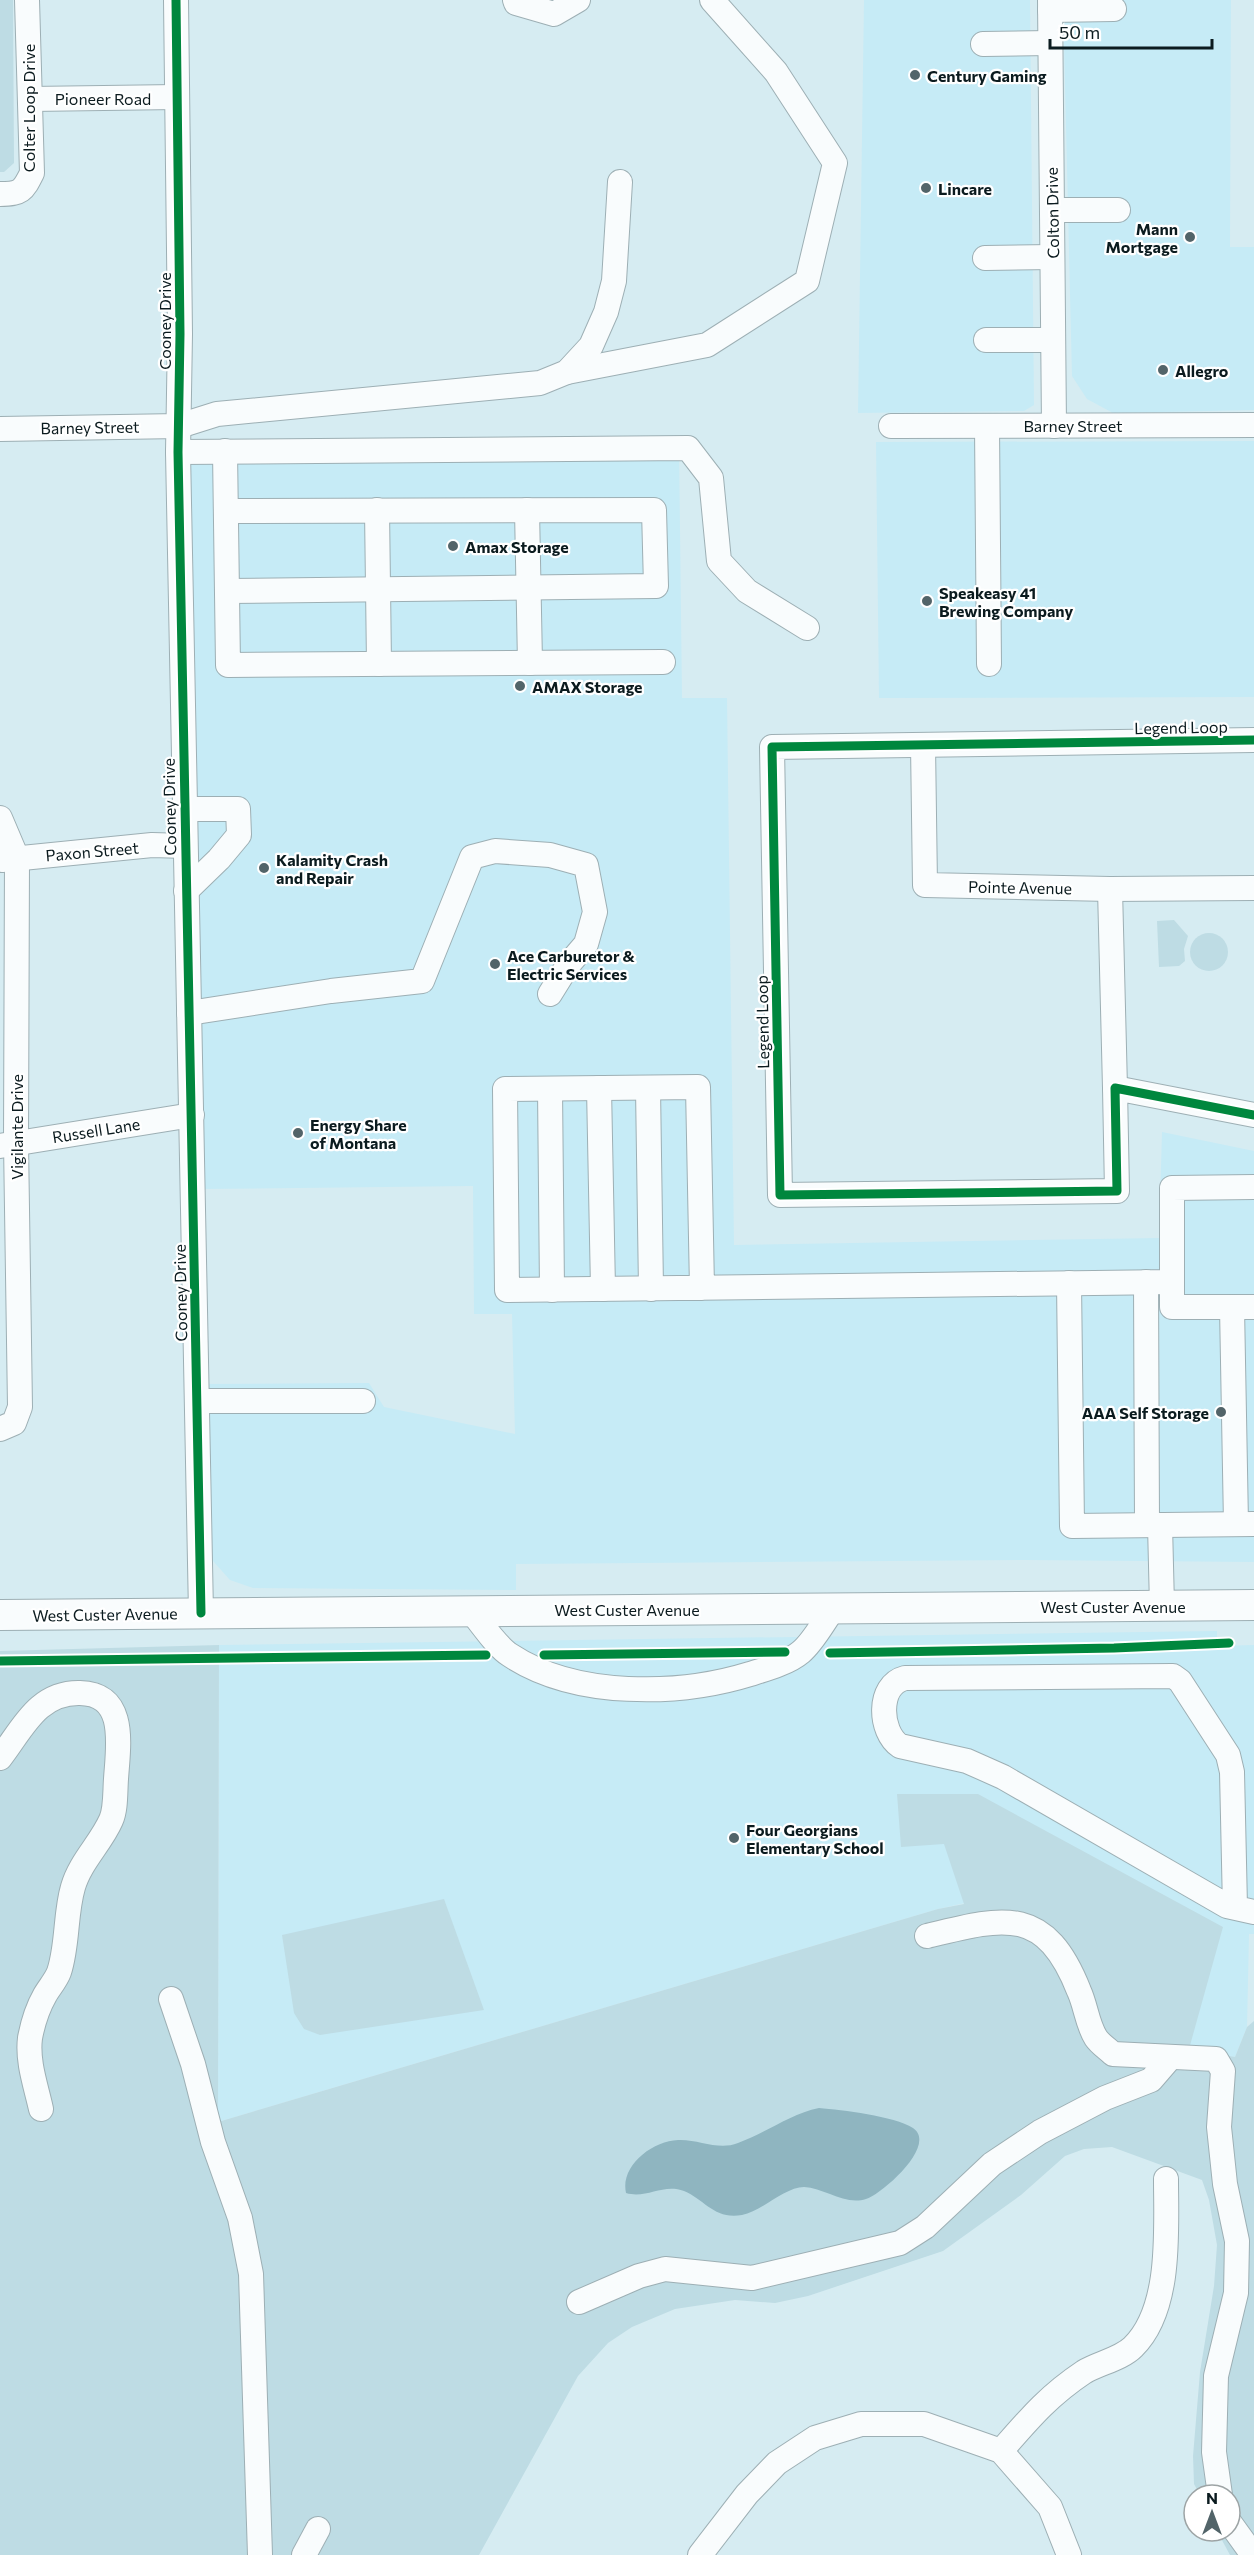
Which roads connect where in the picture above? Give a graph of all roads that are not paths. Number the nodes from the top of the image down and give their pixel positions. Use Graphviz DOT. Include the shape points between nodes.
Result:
graph roads {
  1 [pos="27,0"];
  2 [pos="176,0"];
  3 [pos="515,0"];
  4 [pos="578,0"];
  5 [pos="712,0"];
  6 [pos="1050,5"];
  7 [pos="1114,9"];
  8 [pos="1050,43"];
  9 [pos="983,44"];
  10 [pos="177,98"];
  11 [pos="30,99"];
  12 [pos="620,182"];
  13 [pos="0,194"];
  14 [pos="1052,210"];
  15 [pos="1118,210"];
  16 [pos="1052,257"];
  17 [pos="985,258"];
  18 [pos="986,340"];
  19 [pos="1053,340"];
  20 [pos="567,372"];
  21 [pos="1254,425"];
  22 [pos="179,426"];
  23 [pos="891,426"];
  24 [pos="987,426"];
  25 [pos="1054,426"];
  26 [pos="0,429"];
  27 [pos="178,452"];
  28 [pos="225,452"];
  29 [pos="377,510"];
  30 [pos="527,510"];
  31 [pos="226,511"];
  32 [pos="528,588"];
  33 [pos="378,589"];
  34 [pos="227,591"];
  35 [pos="807,628"];
  36 [pos="663,662"];
  37 [pos="530,663"];
  38 [pos="379,664"];
  39 [pos="989,664"];
  40 [pos="1254,740"];
  41 [pos="923,746"];
  42 [pos="184,809"];
  43 [pos="0,818"];
  44 [pos="185,846"];
  45 [pos="8,859"];
  46 [pos="1254,888"];
  47 [pos="1110,889"];
  48 [pos="186,891"];
  49 [pos="8,987"];
  50 [pos="550,994"];
  51 [pos="189,1013"];
  52 [pos="599,1088"];
  53 [pos="648,1088"];
  54 [pos="1115,1088"];
  55 [pos="550,1089"];
  56 [pos="192,1115"];
  57 [pos="1254,1115"];
  58 [pos="8,1145"];
  59 [pos="1254,1187"];
  60 [pos="1146,1282"];
  61 [pos="1172,1282"];
  62 [pos="1069,1284"];
  63 [pos="651,1288"];
  64 [pos="702,1288"];
  65 [pos="603,1289"];
  66 [pos="552,1290"];
  67 [pos="1243,1307"];
  68 [pos="197,1401"];
  69 [pos="363,1401"];
  70 [pos="0,1430"];
  71 [pos="1245,1524"];
  72 [pos="1154,1525"];
  73 [pos="1162,1605"];
  74 [pos="1254,1605"];
  75 [pos="834,1608"];
  76 [pos="471,1611"];
  77 [pos="201,1613"];
  78 [pos="0,1615"];
  79 [pos="0,1758"];
  80 [pos="1244,1853"];
  81 [pos="1244,1910"];
  82 [pos="927,1936"];
  83 [pos="171,2000"];
  84 [pos="1170,2058"];
  85 [pos="41,2109"];
  86 [pos="1166,2179"];
  87 [pos="579,2302"];
  88 [pos="1001,2451"];
  89 [pos="1218,2483"];
  90 [pos="318,2529"];
  91 [pos="1242,2540"];
  92 [pos="260,2555"];
  93 [pos="304,2555"];
  94 [pos="700,2555"];
  95 [pos="1069,2555"];
  96 [pos="1253,2555"];
  1 -- 11 [label="street, Colter Loop Drive"];
  2 -- 10 [label="street, Cooney Drive"];
  3 -- 4 [label="street" via="554,14"];
  5 -- 20 [label="street" via="776,72 834,163 807,281 707,345"];
  6 -- 7 [label="street"];
  6 -- 8 [label="street, Colton Drive"];
  8 -- 9 [label="street"];
  8 -- 14 [label="street, Colton Drive"];
  10 -- 11 [label="street, Pioneer Road"];
  10 -- 22 [label="street, Cooney Drive"];
  11 -- 13 [label="street, Colter Loop Drive" via="32,173 16,194"];
  12 -- 20 [label="street" via="614,281 606,312 591,346"];
  14 -- 15 [label="street"];
  14 -- 16 [label="street, Colton Drive"];
  16 -- 17 [label="street"];
  16 -- 19 [label="street, Colton Drive"];
  18 -- 19 [label="street"];
  19 -- 25 [label="street, Colton Drive"];
  20 -- 22 [label="street, Barney Street" via="540,383 217,414"];
  21 -- 25 [label="street, Barney Street"];
  22 -- 26 [label="street, Barney Street"];
  22 -- 27 [label="street, Cooney Drive"];
  23 -- 24 [label="street, Barney Street"];
  24 -- 25 [label="street, Barney Street"];
  24 -- 39 [label="street"];
  27 -- 28 [label="street"];
  27 -- 42 [label="street, Cooney Drive"];
  28 -- 31 [label="street"];
  28 -- 35 [label="street" via="688,448 711,478 719,561 747,591"];
  29 -- 30 [label="street"];
  29 -- 31 [label="street"];
  29 -- 33 [label="street"];
  30 -- 32 [label="street"];
  30 -- 32 [label="street" via="654,510 656,586"];
  31 -- 34 [label="street"];
  32 -- 33 [label="street"];
  32 -- 37 [label="street"];
  33 -- 34 [label="street"];
  33 -- 38 [label="street"];
  34 -- 38 [label="street" via="228,665"];
  36 -- 37 [label="street"];
  37 -- 38 [label="street"];
  40 -- 41 [label="street, Legend Loop"];
  41 -- 47 [label="street, Pointe Avenue" via="925,885"];
  41 -- 54 [label="street, Legend Loop" via="772,747 780,1196 1117,1191"];
  42 -- 44 [label="street, Cooney Drive"];
  42 -- 48 [label="street" via="238,809 239,835"];
  43 -- 45 [label="street, Vigilante Drive"];
  44 -- 45 [label="street, Paxon Street" via="152,845"];
  44 -- 48 [label="street, Cooney Drive"];
  45 -- 49 [label="street, Vigilante Drive"];
  46 -- 47 [label="street, Pointe Avenue"];
  47 -- 54 [label="street"];
  48 -- 51 [label="street, Cooney Drive"];
  49 -- 58 [label="street, Vigilante Drive"];
  50 -- 51 [label="street" via="586,944 595,912 586,865 550,855 495,851 472,857 422,981"];
  51 -- 56 [label="street, Cooney Drive"];
  52 -- 53 [label="street"];
  52 -- 55 [label="street"];
  52 -- 65 [label="street"];
  53 -- 63 [label="street"];
  53 -- 64 [label="street" via="698,1087"];
  54 -- 57 [label="street"];
  55 -- 66 [label="street"];
  55 -- 66 [label="street" via="505,1089 507,1290"];
  56 -- 58 [label="street, Russell Lane"];
  56 -- 68 [label="street, Cooney Drive"];
  58 -- 70 [label="street, Vigilante Drive" via="20,1407 14,1423"];
  59 -- 61 [label="street" via="1172,1188"];
  60 -- 61 [label="street"];
  60 -- 62 [label="street"];
  60 -- 72 [label="street"];
  61 -- 67 [label="street" via="1172,1307"];
  62 -- 64 [label="street"];
  62 -- 72 [label="street" via="1072,1526"];
  63 -- 64 [label="street"];
  63 -- 65 [label="street"];
  65 -- 66 [label="street"];
  67 -- 71 [label="street"];
  68 -- 69 [label="street"];
  68 -- 77 [label="street, Cooney Drive"];
  71 -- 72 [label="street"];
  72 -- 73 [label="street"];
  73 -- 74 [label="main road, West Custer Avenue"];
  73 -- 75 [label="main road, West Custer Avenue"];
  75 -- 76 [label="main road, West Custer Avenue"];
  75 -- 76 [label="street" via="801,1652 769,1668 727,1681 677,1689 623,1689 555,1677 509,1655"];
  76 -- 77 [label="main road, West Custer Avenue"];
  77 -- 78 [label="main road, West Custer Avenue"];
  79 -- 85 [label="street" via="32,1713 54,1697 90,1693 105,1701 118,1725 112,1818 72,1887 58,1973 36,2011 30,2040 29,2058"];
  80 -- 81 [label="street"];
  80 -- 81 [label="street" via="1228,1755 1173,1676 905,1678 893,1682 886,1692 886,1727 900,1746 967,1761 1003,1777 1227,1906"];
  82 -- 84 [label="street" via="981,1923 1028,1925 1043,1934 1066,1962 1097,2039 1113,2054"];
  83 -- 92 [label="street" via="240,2218 251,2274"];
  84 -- 87 [label="street" via="1151,2080 1105,2098 1040,2132 992,2164 925,2227 900,2243 752,2278 665,2269"];
  84 -- 89 [label="street" via="1216,2060 1223,2071 1219,2127 1237,2241 1236,2293 1216,2376 1214,2452"];
  86 -- 88 [label="street" via="1163,2276 1154,2316 1133,2347 1086,2371 1045,2400"];
  88 -- 94 [label="street" via="924,2424 861,2424 815,2438 777,2463 747,2494"];
  88 -- 95 [label="street" via="1050,2507"];
  90 -- 93 [label="street"];
  91 -- 96 [label="street"];
}
